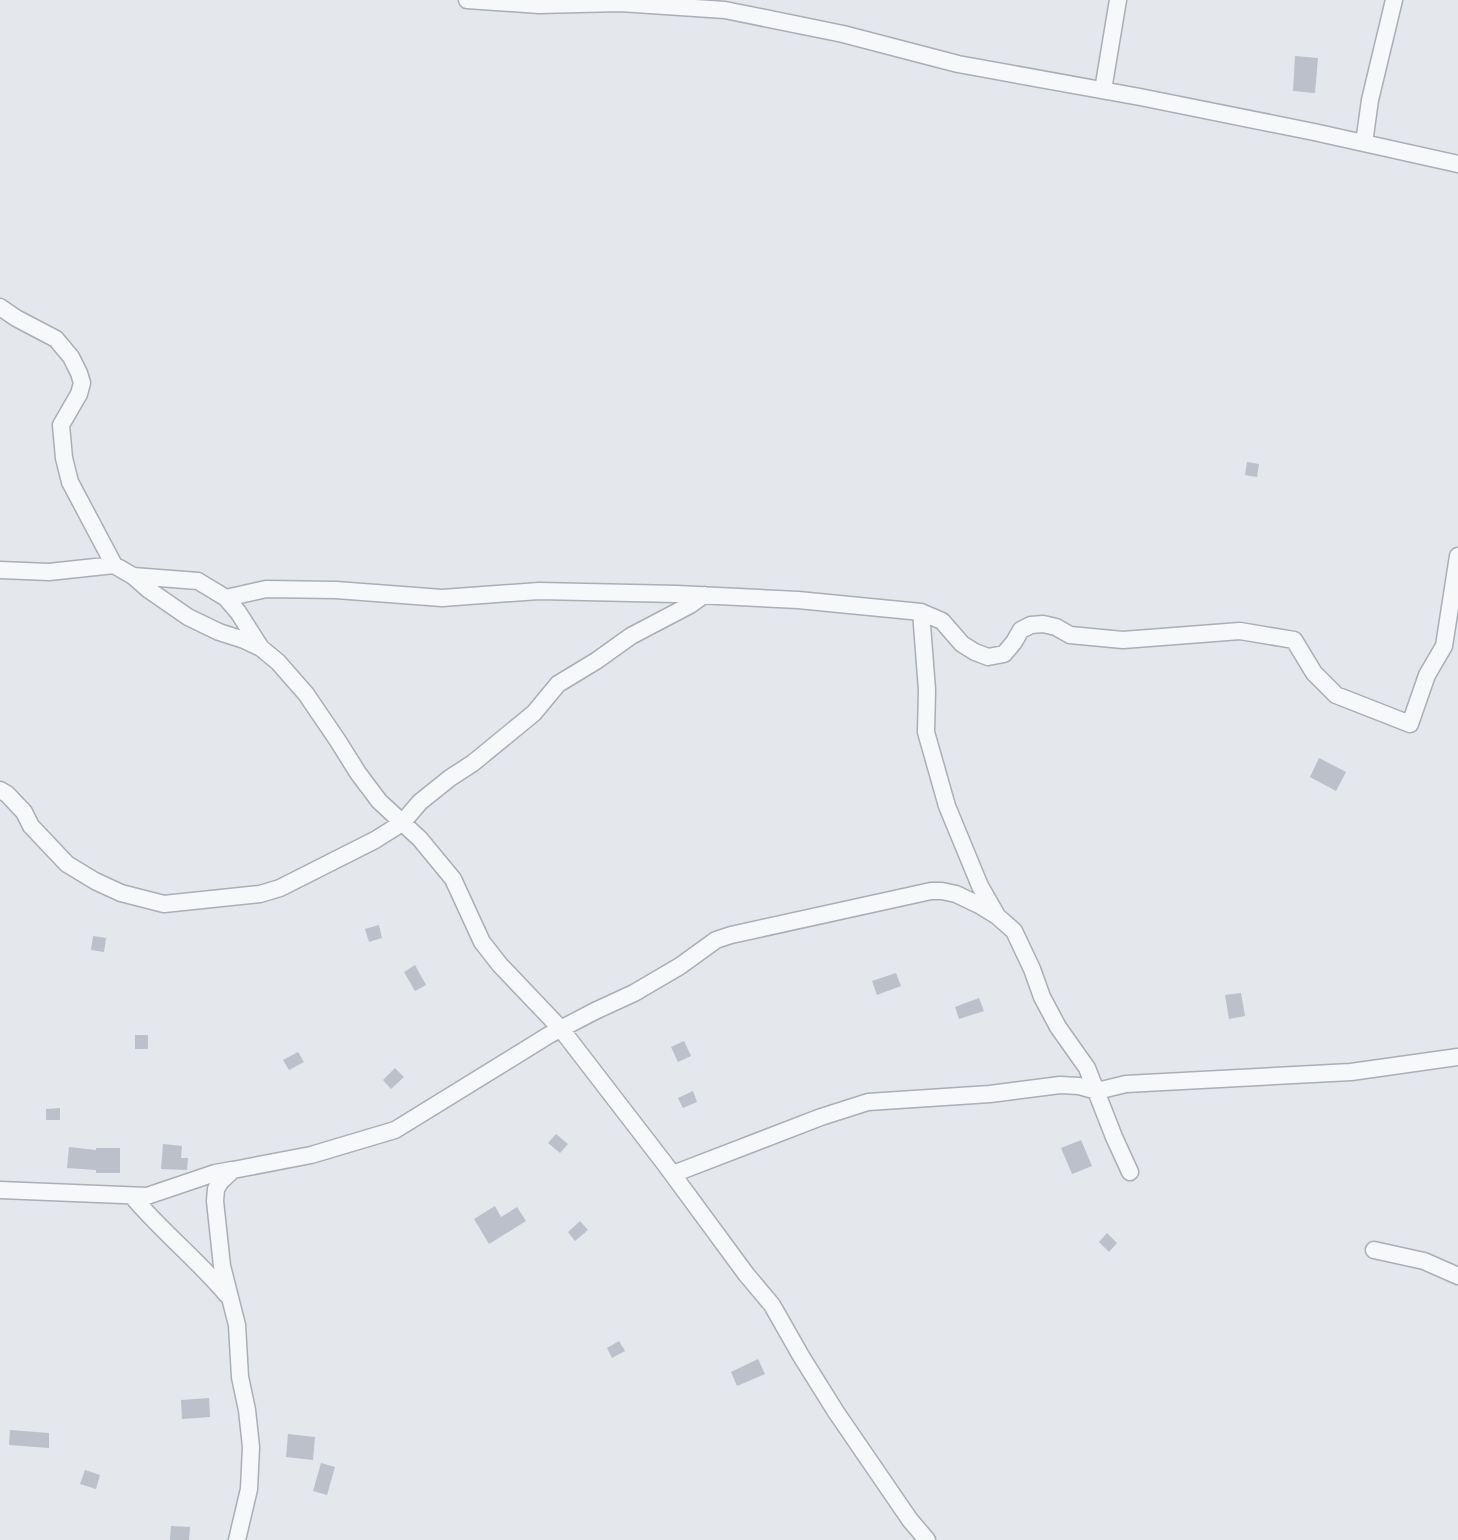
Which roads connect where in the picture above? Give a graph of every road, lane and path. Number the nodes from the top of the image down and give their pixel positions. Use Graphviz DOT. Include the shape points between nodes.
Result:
graph roads {
  1 [pos="467,0"];
  2 [pos="1118,0"];
  3 [pos="1394,0"];
  4 [pos="567,2"];
  5 [pos="751,8"];
  6 [pos="1102,90"];
  7 [pos="1364,143"];
  8 [pos="1458,164"];
  9 [pos="0,307"];
  10 [pos="1458,556"];
  11 [pos="114,565"];
  12 [pos="0,570"];
  13 [pos="133,576"];
  14 [pos="704,595"];
  15 [pos="226,598"];
  16 [pos="921,612"];
  17 [pos="261,648"];
  18 [pos="0,790"];
  19 [pos="402,823"];
  20 [pos="997,916"];
  21 [pos="561,1029"];
  22 [pos="1458,1057"];
  23 [pos="1097,1091"];
  24 [pos="233,1170"];
  25 [pos="1130,1172"];
  26 [pos="673,1174"];
  27 [pos="0,1190"];
  28 [pos="132,1196"];
  29 [pos="1374,1250"];
  30 [pos="1458,1276"];
  31 [pos="229,1298"];
  32 [pos="237,1540"];
  33 [pos="927,1540"];
  1 -- 4 [label="street" via="539,5"];
  2 -- 6 [label="street"];
  3 -- 7 [label="street"];
  4 -- 5 [label="street"];
  5 -- 6 [label="street" via="958,64"];
  6 -- 7 [label="street"];
  7 -- 8 [label="street"];
  9 -- 11 [label="street" via="55,339 79,373 79,394 61,425 64,458 71,482"];
  10 -- 16 [label="street" via="1444,646 1427,675 1410,724 1336,695 1314,673 1294,640 1240,631 1123,640 1070,635 1043,624 1021,630 1004,654 988,657 962,644 942,621"];
  11 -- 12 [label="street" via="49,572"];
  11 -- 13 [label="street"];
  13 -- 15 [label="street" via="198,581"];
  13 -- 17 [label="street" via="188,617"];
  14 -- 15 [label="street" via="538,591 442,598 266,589"];
  14 -- 16 [label="street"];
  14 -- 19 [label="street" via="558,684 534,713 419,802"];
  15 -- 17 [label="street"];
  16 -- 20 [label="street" via="926,732 947,806"];
  17 -- 19 [label="street" via="306,694 358,774"];
  18 -- 19 [label="street" via="66,864 121,893 164,904 280,888"];
  19 -- 21 [label="street" via="453,879 482,942"];
  20 -- 21 [label="street" via="956,894 931,891 731,934 634,993"];
  20 -- 23 [label="street" via="1014,931 1052,1017"];
  21 -- 24 [label="street" via="395,1130 311,1155"];
  21 -- 26 [label="street"];
  22 -- 23 [label="street" via="1351,1072 1126,1084"];
  23 -- 25 [label="street"];
  23 -- 26 [label="street" via="1060,1085 868,1102"];
  24 -- 28 [label="street" via="147,1196"];
  24 -- 31 [label="street" via="216,1189 215,1201"];
  26 -- 33 [label="street" via="772,1305 836,1412"];
  27 -- 28 [label="street"];
  28 -- 31 [label="street"];
  29 -- 30 [label="street"];
  31 -- 32 [label="street" via="237,1325 251,1447 249,1489"];
}
